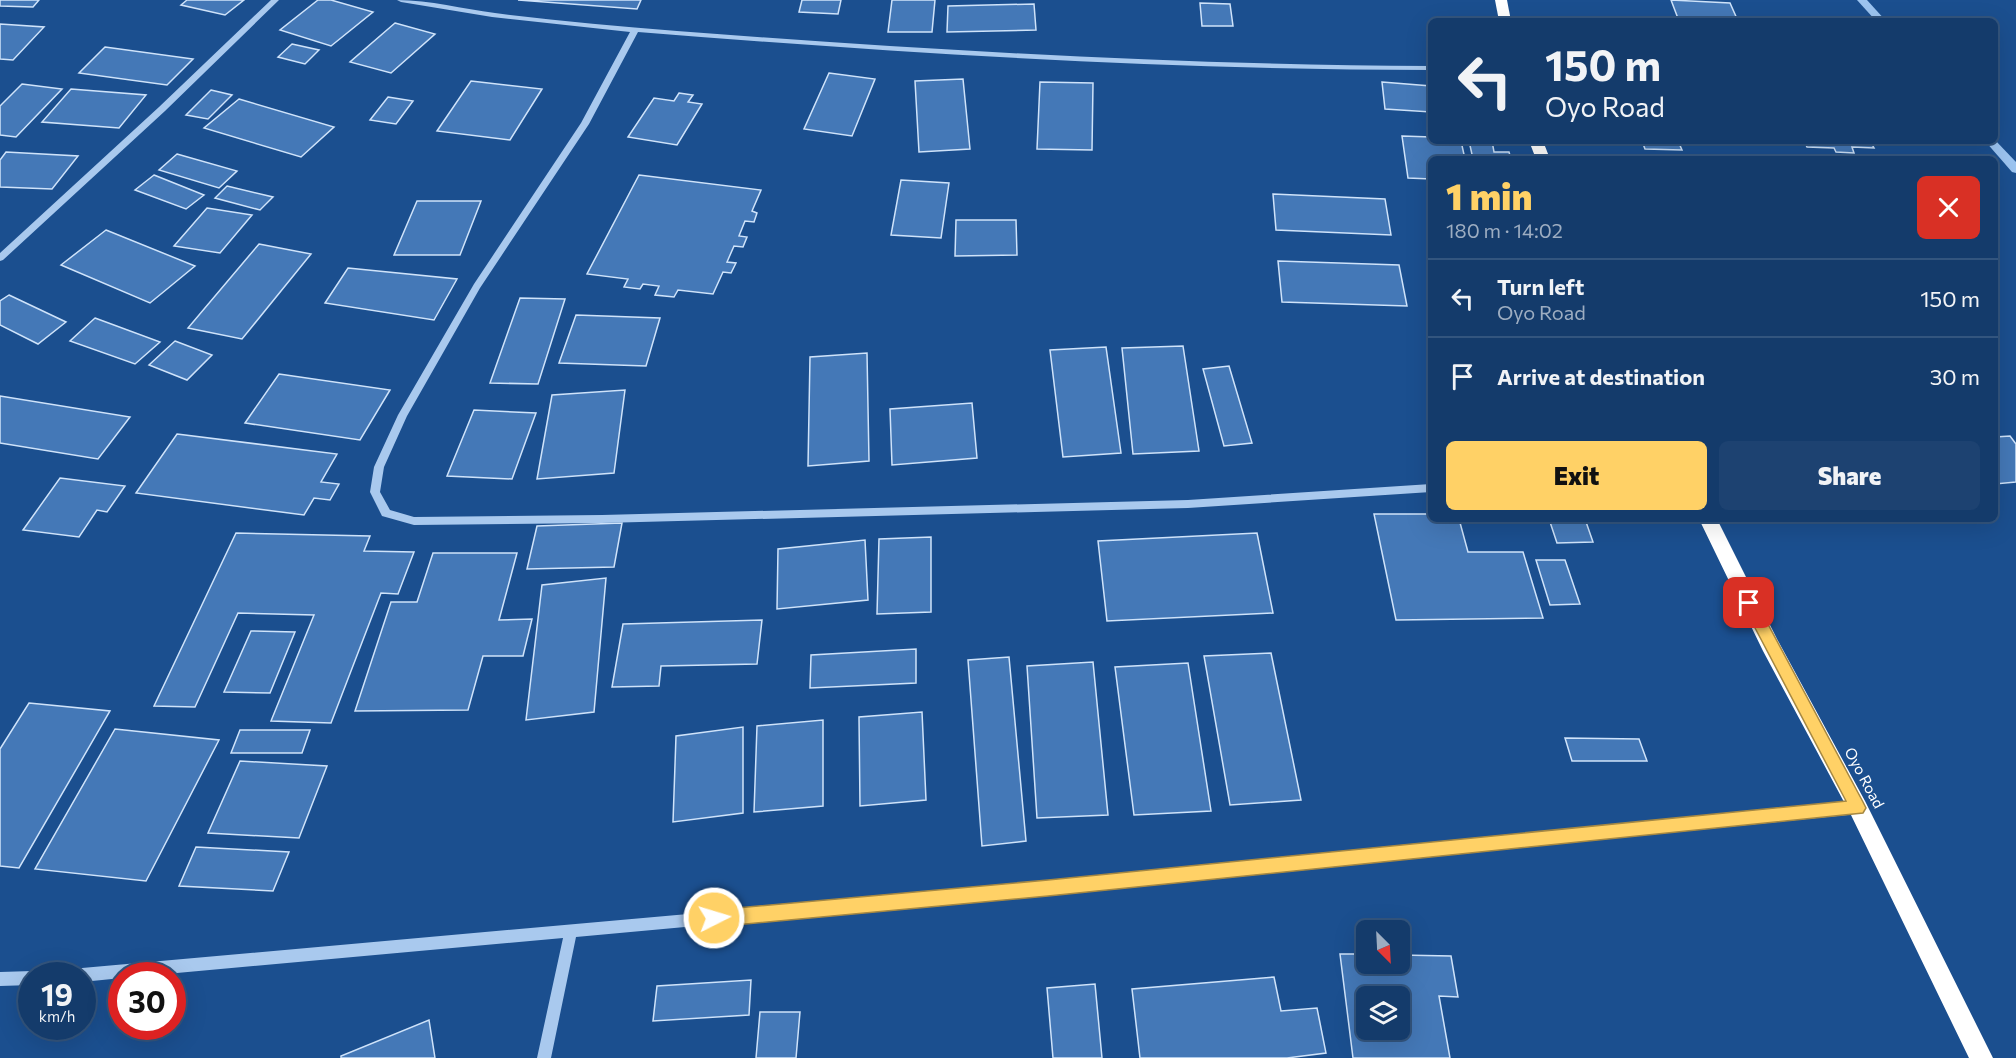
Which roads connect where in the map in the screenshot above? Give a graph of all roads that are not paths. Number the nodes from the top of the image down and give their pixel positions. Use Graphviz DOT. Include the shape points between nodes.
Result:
graph roads {
  1 [pos="275,0"];
  2 [pos="401,0"];
  3 [pos="1500,0"];
  4 [pos="1504,18"];
  5 [pos="636,30"];
  6 [pos="1428,68"];
  7 [pos="0,258"];
  8 [pos="1428,488"];
  9 [pos="1709,522"];
  10 [pos="1858,808"];
  11 [pos="571,931"];
  12 [pos="96,974"];
  13 [pos="18,978"];
  14 [pos="0,979"];
  15 [pos="544,1058"];
  16 [pos="1981,1058"];
  1 -- 7 [label="street"];
  2 -- 5 [label="street" via="462,13"];
  3 -- 4 [label="highway"];
  5 -- 6 [label="street" via="946,54 1325,69"];
  5 -- 8 [label="street" via="585,124 477,286 403,415 379,467 375,492 386,513 414,521 602,519 1188,504"];
  9 -- 10 [label="highway, Oyo Road"];
  10 -- 11 [label="street"];
  10 -- 16 [label="highway, Oyo Road"];
  11 -- 12 [label="street"];
  11 -- 15 [label="street"];
  13 -- 14 [label="street"];
}
